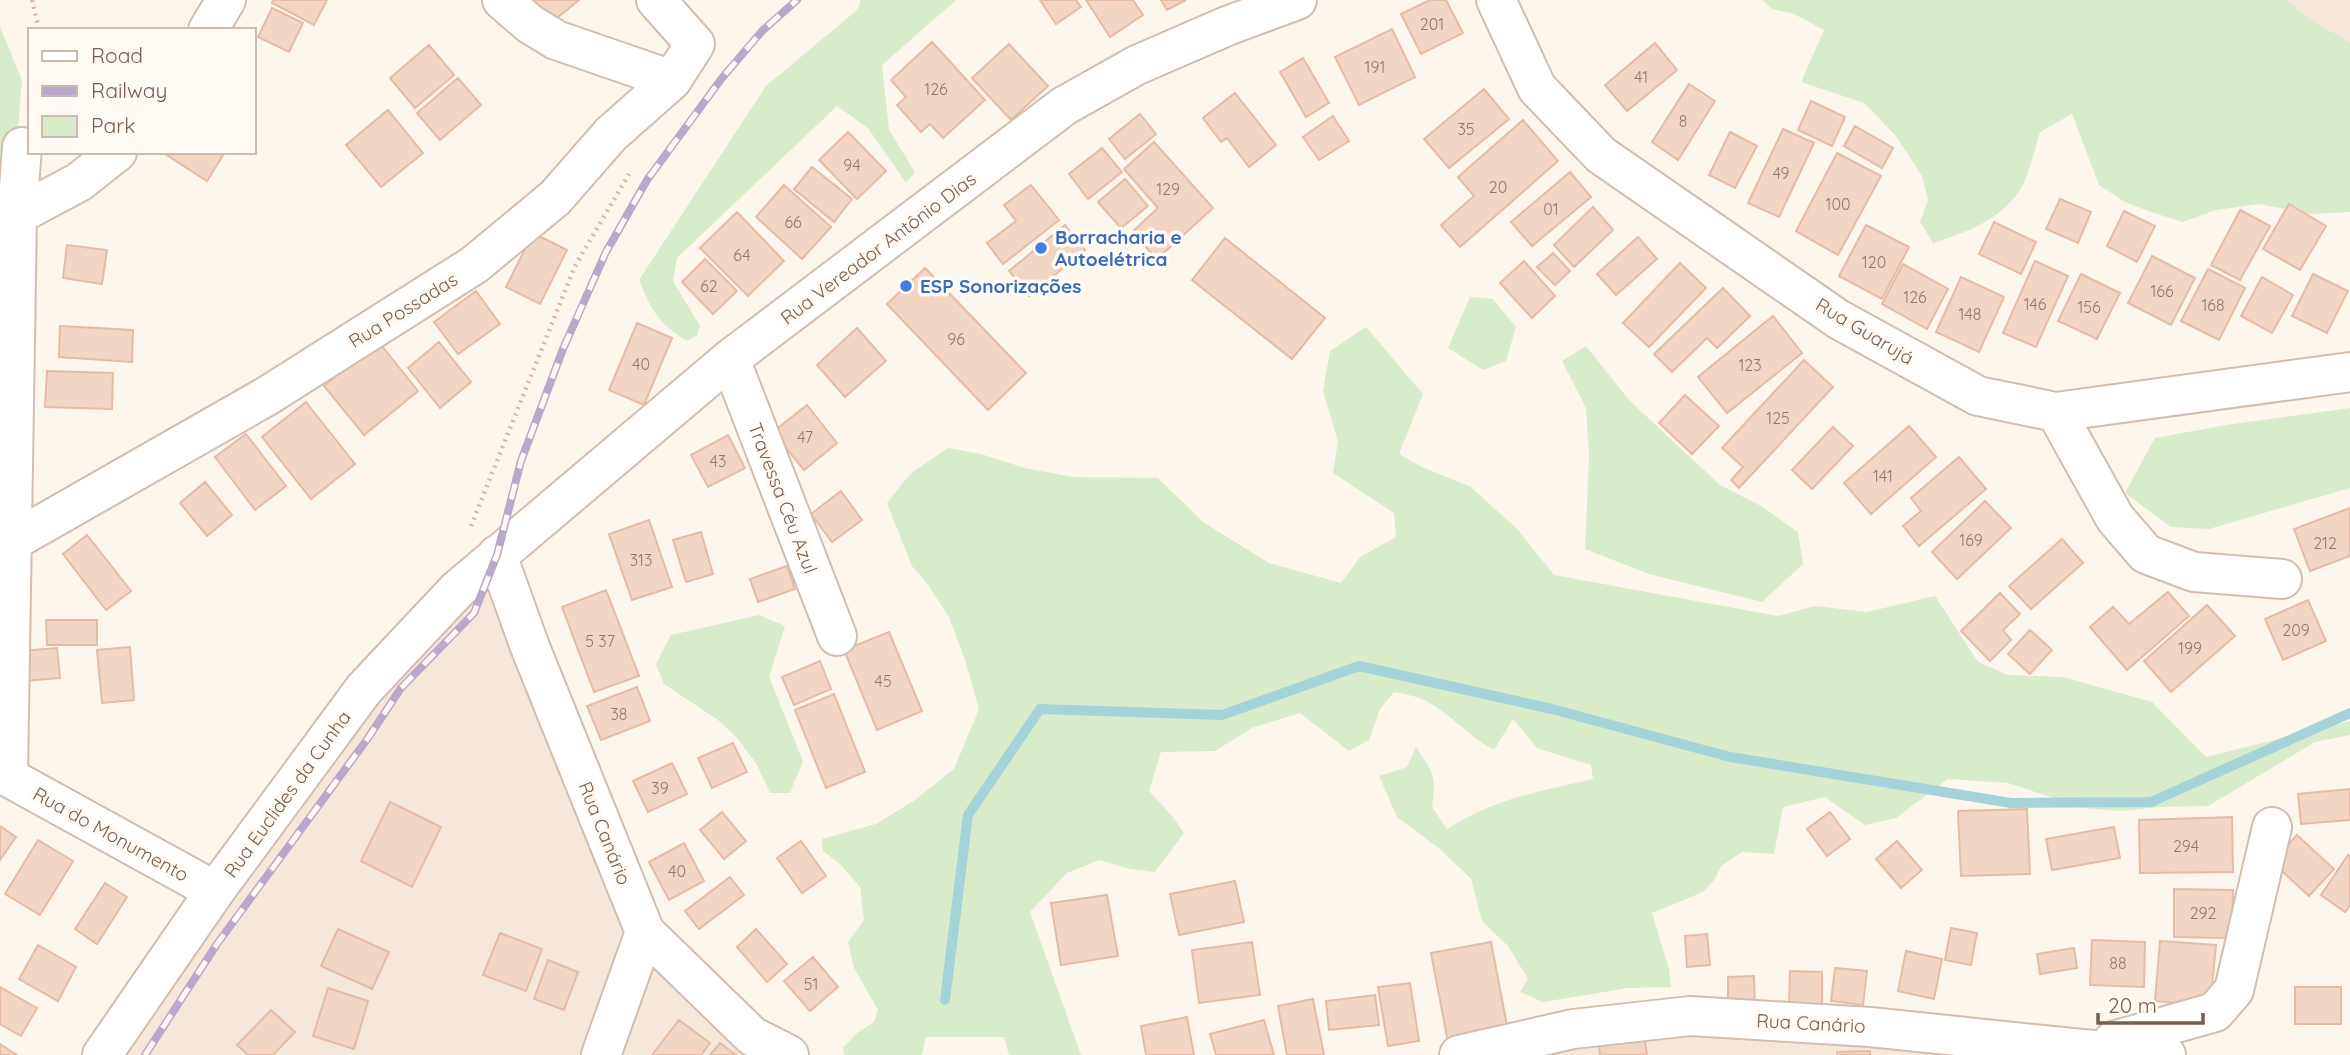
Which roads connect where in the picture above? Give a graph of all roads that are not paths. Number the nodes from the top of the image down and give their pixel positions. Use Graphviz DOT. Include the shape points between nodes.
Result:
graph roads {
  1 [pos="226,0"];
  2 [pos="502,0"];
  3 [pos="656,0"];
  4 [pos="1297,0"];
  5 [pos="1496,0"];
  6 [pos="209,28"];
  7 [pos="672,80"];
  8 [pos="22,147"];
  9 [pos="114,154"];
  10 [pos="17,215"];
  11 [pos="730,359"];
  12 [pos="2350,372"];
  13 [pos="2056,412"];
  14 [pos="11,542"];
  15 [pos="497,555"];
  16 [pos="2282,579"];
  17 [pos="837,636"];
  18 [pos="4,775"];
  19 [pos="2272,827"];
  20 [pos="215,891"];
  21 [pos="645,932"];
  22 [pos="2082,1049"];
  23 [pos="102,1055"];
  24 [pos="601,1055"];
  25 [pos="789,1055"];
  26 [pos="1459,1055"];
  27 [pos="2166,1055"];
  1 -- 6 [label="street"];
  2 -- 7 [label="street" via="556,40"];
  3 -- 7 [label="street, Rua Possadas" via="695,44"];
  4 -- 11 [label="street, Rua Vereador Antônio Dias" via="1137,65 1064,106"];
  5 -- 13 [label="street, Rua Guarujá" via="1537,88 1601,155 1838,318 1978,396"];
  7 -- 14 [label="street, Rua Possadas" via="611,134 555,198 474,265 267,396"];
  8 -- 10 [label="street, Rua do Monumento"];
  9 -- 10 [label="street" via="79,182"];
  10 -- 14 [label="street, Rua do Monumento"];
  11 -- 15 [label="street, Rua Vereador Antônio Dias"];
  11 -- 17 [label="street, Travessa Céu Azul"];
  12 -- 13 [label="street, Rua Guarujá"];
  13 -- 16 [label="street" via="2115,518 2146,554 2194,572"];
  14 -- 18 [label="street, Rua do Monumento"];
  15 -- 20 [label="street, Rua Euclides da Cunha" via="457,590 364,689"];
  15 -- 21 [label="street, Rua Canário"];
  18 -- 20 [label="street, Rua do Monumento"];
  19 -- 22 [label="street" via="2234,990 2215,1012"];
  20 -- 23 [label="street, Rua Euclides da Cunha"];
  21 -- 24 [label="street"];
  21 -- 25 [label="street, Rua Canário" via="752,1036"];
  22 -- 26 [label="street, Rua Canário" via="1870,1027 1690,1016 1573,1029"];
  22 -- 27 [label="street, Rua Canário"];
}
